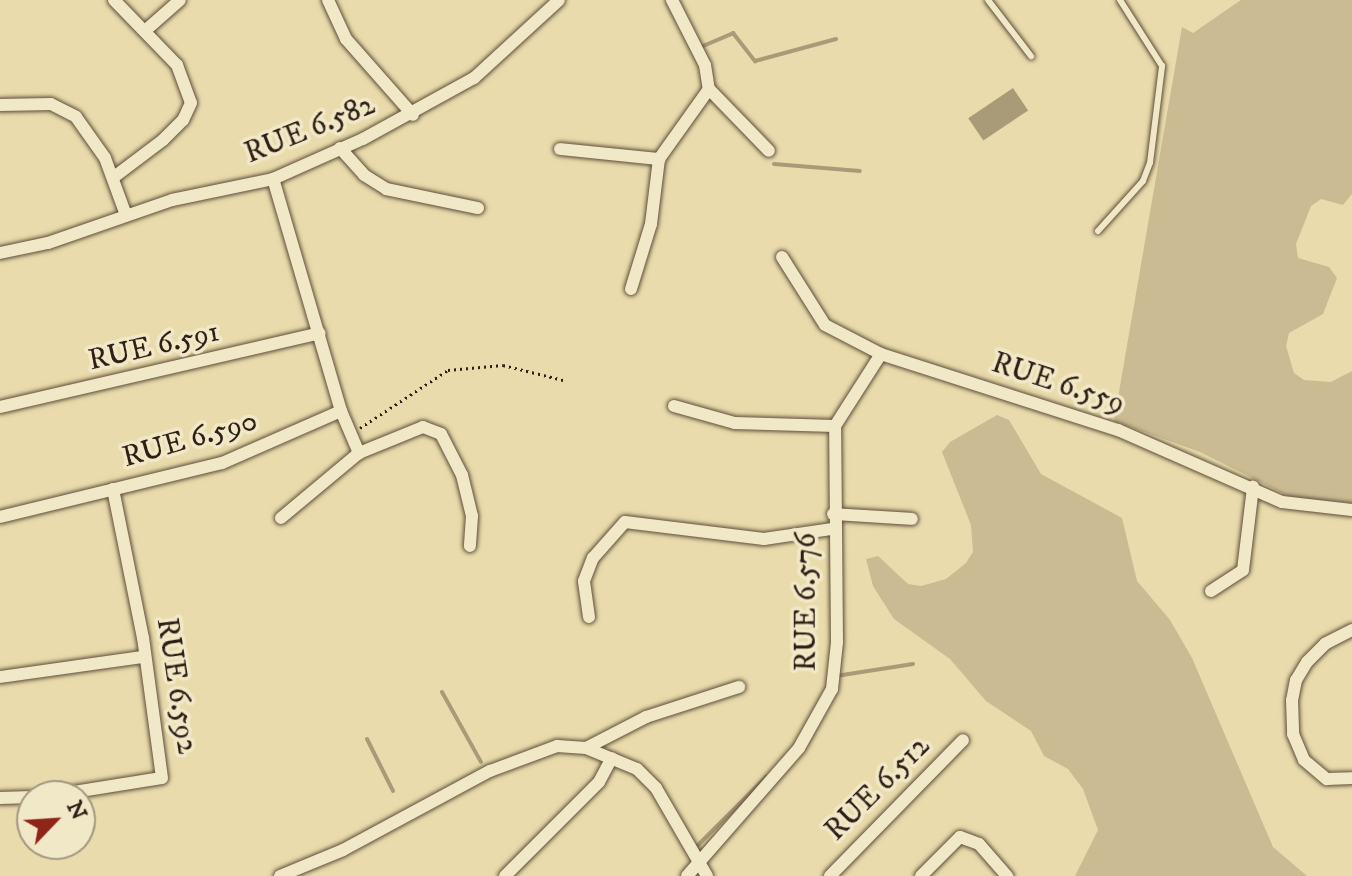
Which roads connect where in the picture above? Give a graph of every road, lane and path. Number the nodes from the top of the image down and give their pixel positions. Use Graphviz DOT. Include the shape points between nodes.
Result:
graph roads {
  1 [pos="114,0"];
  2 [pos="180,0"];
  3 [pos="328,0"];
  4 [pos="559,0"];
  5 [pos="672,0"];
  6 [pos="988,0"];
  7 [pos="1120,0"];
  8 [pos="146,30"];
  9 [pos="1031,56"];
  10 [pos="709,89"];
  11 [pos="0,105"];
  12 [pos="413,115"];
  13 [pos="340,148"];
  14 [pos="560,149"];
  15 [pos="769,151"];
  16 [pos="659,159"];
  17 [pos="114,177"];
  18 [pos="273,179"];
  19 [pos="478,208"];
  20 [pos="126,215"];
  21 [pos="1098,231"];
  22 [pos="0,253"];
  23 [pos="782,257"];
  24 [pos="631,289"];
  25 [pos="320,333"];
  26 [pos="881,354"];
  27 [pos="563,380"];
  28 [pos="674,406"];
  29 [pos="0,407"];
  30 [pos="341,411"];
  31 [pos="835,426"];
  32 [pos="350,434"];
  33 [pos="359,453"];
  34 [pos="1253,487"];
  35 [pos="113,489"];
  36 [pos="1352,510"];
  37 [pos="833,514"];
  38 [pos="0,517"];
  39 [pos="281,518"];
  40 [pos="912,519"];
  41 [pos="832,529"];
  42 [pos="470,546"];
  43 [pos="1211,591"];
  44 [pos="589,617"];
  45 [pos="1352,630"];
  46 [pos="142,657"];
  47 [pos="0,677"];
  48 [pos="739,687"];
  49 [pos="963,740"];
  50 [pos="586,748"];
  51 [pos="612,758"];
  52 [pos="1352,778"];
  53 [pos="96,789"];
  54 [pos="698,865"];
  55 [pos="280,876"];
  56 [pos="505,876"];
  57 [pos="687,876"];
  58 [pos="707,876"];
  59 [pos="830,876"];
  60 [pos="921,876"];
  61 [pos="1007,876"];
  1 -- 8 [label="street"];
  2 -- 8 [label="street"];
  3 -- 12 [label="street" via="346,39"];
  4 -- 12 [label="street, RUE 6.582" via="497,60"];
  5 -- 10 [label="street" via="705,65"];
  6 -- 9 [label="lane"];
  7 -- 21 [label="lane" via="1162,66 1150,163 1143,181"];
  8 -- 17 [label="street" via="177,65 191,103 163,140"];
  10 -- 15 [label="street"];
  10 -- 16 [label="street"];
  11 -- 17 [label="street" via="65,108 90,135"];
  12 -- 13 [label="street, RUE 6.582"];
  13 -- 18 [label="street, RUE 6.582"];
  13 -- 19 [label="street" via="364,175 386,189"];
  14 -- 16 [label="street"];
  16 -- 24 [label="street" via="651,224"];
  17 -- 20 [label="street"];
  18 -- 20 [label="street, RUE 6.582"];
  18 -- 25 [label="street"];
  20 -- 22 [label="street, RUE 6.582" via="48,243"];
  23 -- 26 [label="street, RUE 6.559" via="825,325"];
  25 -- 29 [label="street, RUE 6.591"];
  25 -- 30 [label="street"];
  26 -- 31 [label="street"];
  26 -- 34 [label="street, RUE 6.559" via="1118,430"];
  27 -- 32 [label="path" via="503,365 448,370"];
  28 -- 31 [label="street" via="735,423"];
  30 -- 32 [label="street"];
  30 -- 35 [label="street, RUE 6.590" via="243,457"];
  31 -- 37 [label="street, RUE 6.576"];
  32 -- 33 [label="street"];
  33 -- 39 [label="street"];
  33 -- 42 [label="street" via="412,428 441,434 469,496"];
  34 -- 36 [label="street, RUE 6.559" via="1300,508"];
  34 -- 43 [label="street" via="1243,570"];
  35 -- 38 [label="street, RUE 6.590"];
  35 -- 46 [label="street, RUE 6.592" via="143,638"];
  37 -- 40 [label="street"];
  37 -- 41 [label="street, RUE 6.576"];
  41 -- 44 [label="street" via="764,539 625,522 599,549 584,581"];
  41 -- 54 [label="street, RUE 6.576" via="838,563 832,689 799,748"];
  45 -- 52 [label="street" via="1325,644 1307,662 1292,700 1293,734 1304,760 1327,779"];
  46 -- 47 [label="street"];
  46 -- 53 [label="street, RUE 6.592" via="162,778"];
  48 -- 50 [label="street" via="646,717"];
  49 -- 59 [label="street, RUE 6.512"];
  50 -- 51 [label="street"];
  50 -- 55 [label="street" via="557,746 490,771 343,850"];
  51 -- 54 [label="street" via="637,769 656,788"];
  51 -- 56 [label="street" via="599,782"];
  54 -- 57 [label="street, RUE 6.576"];
  54 -- 58 [label="street"];
  60 -- 61 [label="street" via="960,837 979,844"];
}
